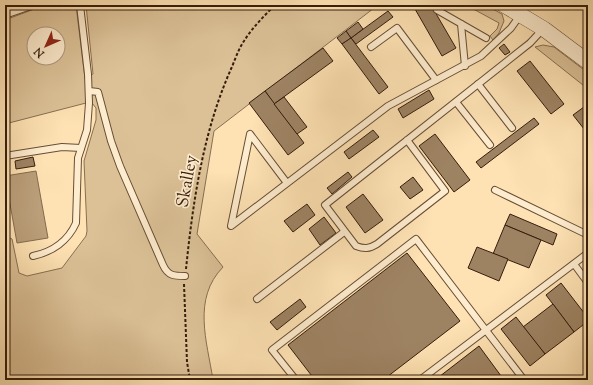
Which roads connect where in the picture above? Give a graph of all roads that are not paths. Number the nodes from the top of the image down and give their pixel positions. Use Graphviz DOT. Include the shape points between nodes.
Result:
graph roads {
  1 [pos="34,5"];
  2 [pos="80,5"];
  3 [pos="504,5"];
  4 [pos="437,10"];
  5 [pos="521,14"];
  6 [pos="5,15"];
  7 [pos="461,24"];
  8 [pos="544,29"];
  9 [pos="486,38"];
  10 [pos="371,46"];
  11 [pos="588,62"];
  12 [pos="465,66"];
  13 [pos="436,80"];
  14 [pos="478,84"];
  15 [pos="89,91"];
  16 [pos="456,102"];
  17 [pos="512,128"];
  18 [pos="407,140"];
  19 [pos="490,145"];
  20 [pos="81,148"];
  21 [pos="5,156"];
  22 [pos="287,182"];
  23 [pos="495,190"];
  24 [pos="344,232"];
  25 [pos="588,235"];
  26 [pos="588,253"];
  27 [pos="33,256"];
  28 [pos="574,264"];
  29 [pos="185,276"];
  30 [pos="588,282"];
  31 [pos="257,298"];
  32 [pos="485,330"];
  33 [pos="296,380"];
  34 [pos="420,380"];
  35 [pos="524,380"];
  1 -- 6 [label="lane"];
  2 -- 15 [label="lane"];
  3 -- 5 [label="street"];
  4 -- 7 [label="lane"];
  5 -- 8 [label="street"];
  5 -- 12 [label="lane" via="511,28"];
  7 -- 9 [label="lane"];
  7 -- 12 [label="lane"];
  8 -- 11 [label="street"];
  8 -- 14 [label="lane"];
  10 -- 13 [label="lane" via="397,28"];
  12 -- 13 [label="lane"];
  13 -- 22 [label="lane" via="388,106"];
  14 -- 16 [label="lane"];
  14 -- 17 [label="lane"];
  15 -- 20 [label="lane" via="87,130"];
  15 -- 29 [label="lane" via="98,92 120,166 162,265 167,273"];
  16 -- 18 [label="lane"];
  16 -- 19 [label="lane"];
  18 -- 24 [label="lane" via="325,205"];
  18 -- 24 [label="lane" via="445,191 370,248 356,246"];
  20 -- 21 [label="lane" via="62,147"];
  20 -- 27 [label="lane" via="76,172 76,224 55,248"];
  22 -- 22 [label="lane" via="250,134 231,226 250,211"];
  23 -- 25 [label="lane"];
  24 -- 31 [label="lane"];
  26 -- 28 [label="lane"];
  28 -- 30 [label="lane"];
  28 -- 32 [label="lane"];
  32 -- 33 [label="lane" via="416,239 272,350"];
  32 -- 34 [label="lane"];
  32 -- 35 [label="lane"];
}
